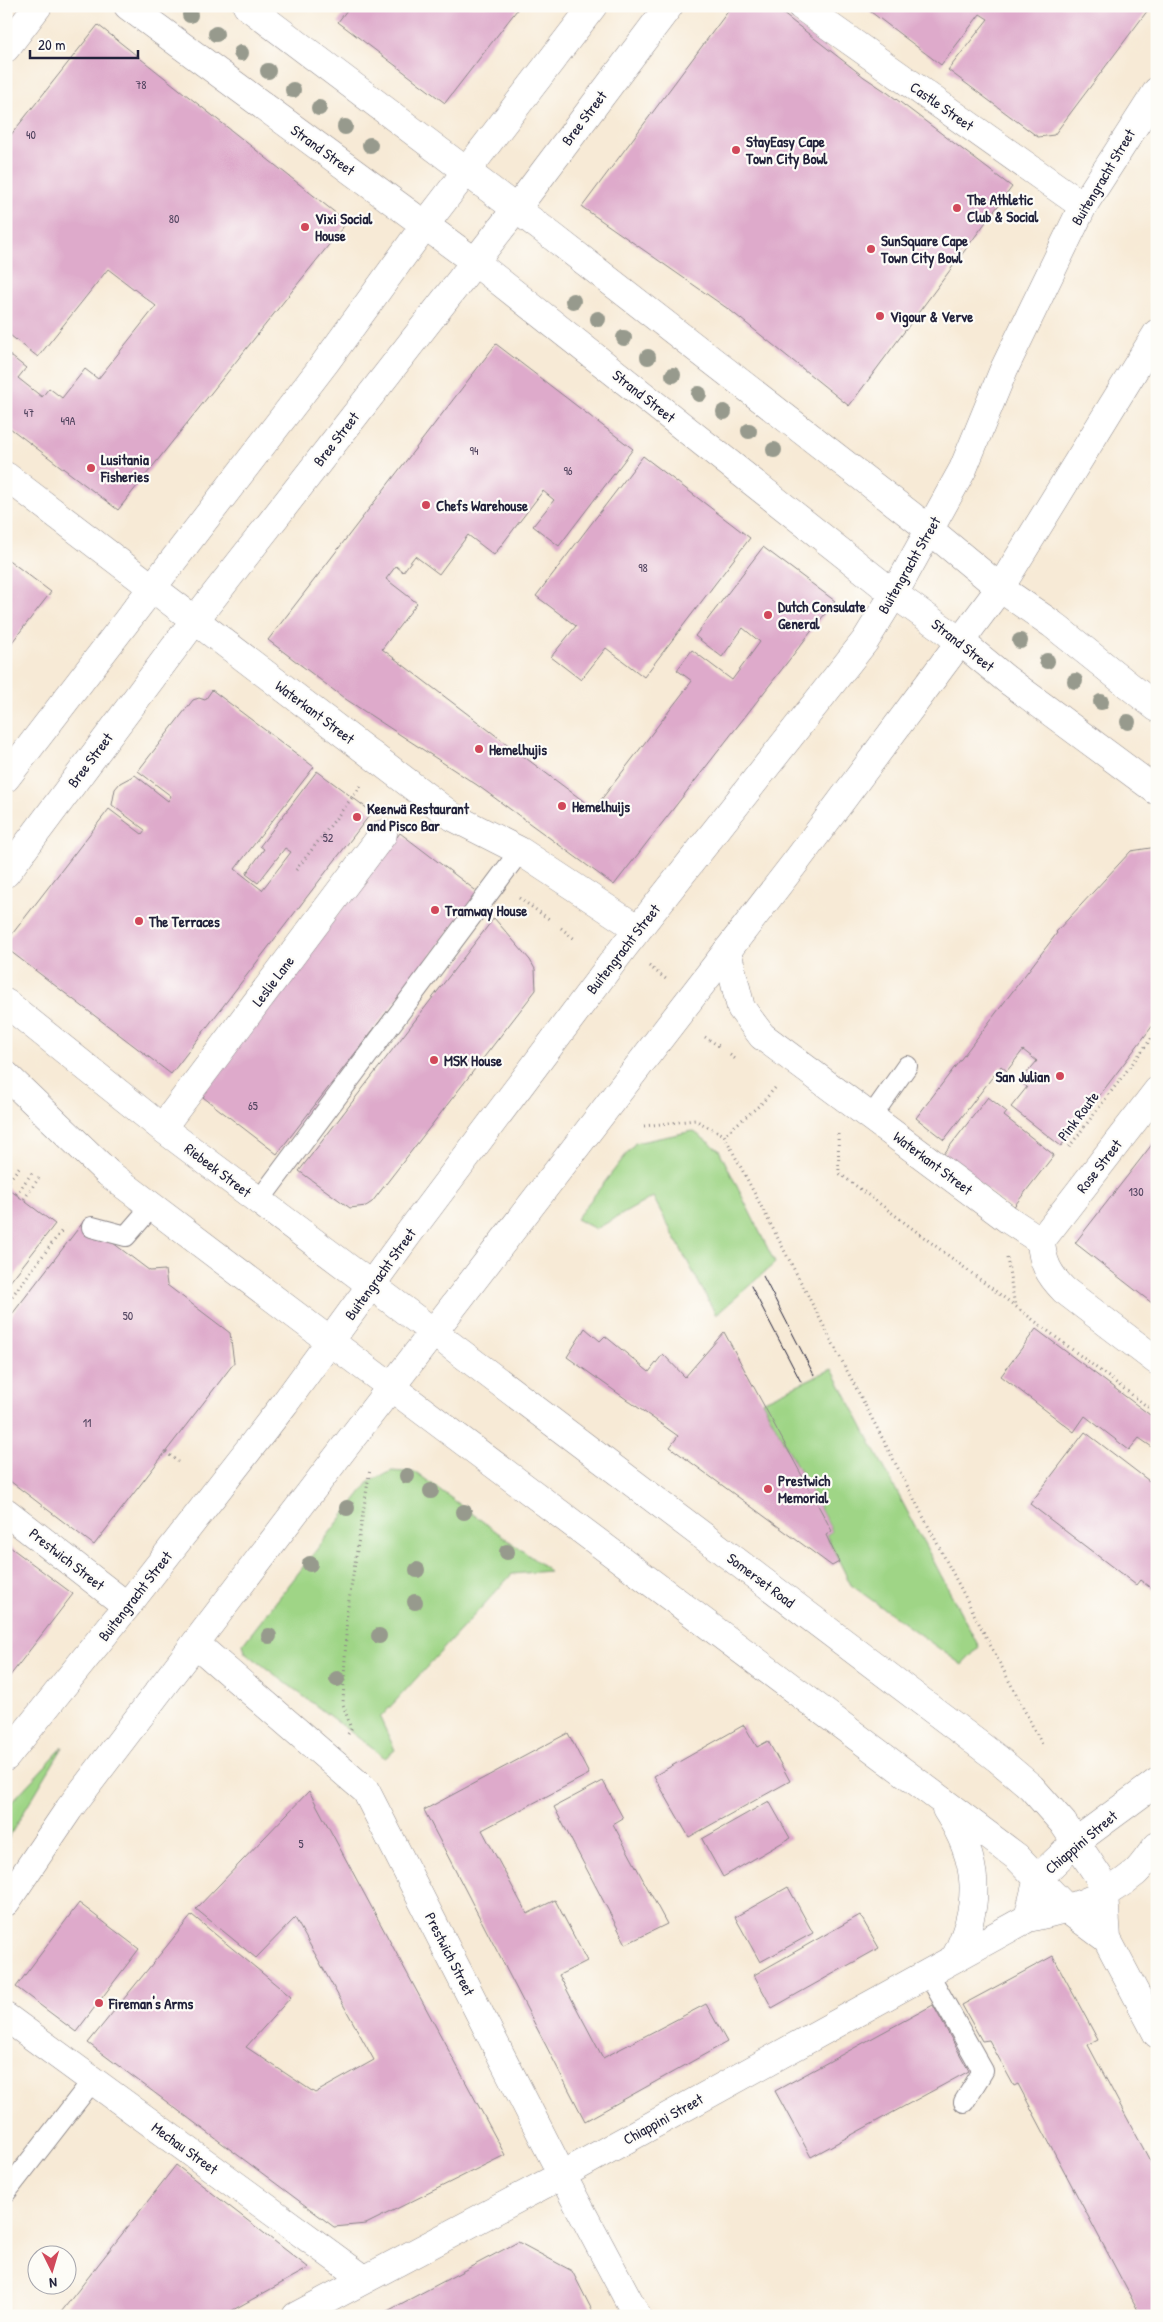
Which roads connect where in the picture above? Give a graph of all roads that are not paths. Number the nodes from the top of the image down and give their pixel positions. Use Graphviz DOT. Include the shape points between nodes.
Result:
graph roads {
  1 [pos="38,6"];
  2 [pos="128,6"];
  3 [pos="246,6"];
  4 [pos="593,6"];
  5 [pos="669,6"];
  6 [pos="801,6"];
  7 [pos="6,48"];
  8 [pos="1157,91"];
  9 [pos="467,171"];
  10 [pos="1082,206"];
  11 [pos="516,209"];
  12 [pos="425,225"];
  13 [pos="475,262"];
  14 [pos="1157,333"];
  15 [pos="6,476"];
  16 [pos="930,530"];
  17 [pos="153,587"];
  18 [pos="1000,588"];
  19 [pos="894,594"];
  20 [pos="195,620"];
  21 [pos="960,641"];
  22 [pos="1157,708"];
  23 [pos="6,778"];
  24 [pos="1157,791"];
  25 [pos="383,834"];
  26 [pos="520,851"];
  27 [pos="6,873"];
  28 [pos="638,929"];
  29 [pos="727,951"];
  30 [pos="6,1003"];
  31 [pos="907,1066"];
  32 [pos="6,1075"];
  33 [pos="1157,1091"];
  34 [pos="871,1117"];
  35 [pos="162,1128"];
  36 [pos="259,1201"];
  37 [pos="152,1206"];
  38 [pos="92,1227"];
  39 [pos="1041,1241"];
  40 [pos="371,1285"];
  41 [pos="434,1332"];
  42 [pos="331,1342"];
  43 [pos="1157,1361"];
  44 [pos="391,1387"];
  45 [pos="6,1512"];
  46 [pos="127,1606"];
  47 [pos="196,1644"];
  48 [pos="6,1757"];
  49 [pos="1157,1782"];
  50 [pos="938,1798"];
  51 [pos="1077,1841"];
  52 [pos="1157,1846"];
  53 [pos="1038,1878"];
  54 [pos="1104,1894"];
  55 [pos="6,1902"];
  56 [pos="1068,1910"];
  57 [pos="1028,1918"];
  58 [pos="1107,1939"];
  59 [pos="955,1958"];
  60 [pos="928,1974"];
  61 [pos="6,2017"];
  62 [pos="1157,2034"];
  63 [pos="92,2080"];
  64 [pos="964,2102"];
  65 [pos="562,2175"];
  66 [pos="6,2192"];
  67 [pos="364,2279"];
  68 [pos="296,2316"];
  69 [pos="637,2316"];
  1 -- 7 [label="street"];
  2 -- 12 [label="street, Strand Street"];
  3 -- 9 [label="street"];
  4 -- 9 [label="street"];
  5 -- 11 [label="street, Bree Street"];
  6 -- 10 [label="street, Castle Street"];
  8 -- 10 [label="street, Buitengracht Street"];
  9 -- 11 [label="street"];
  9 -- 12 [label="street"];
  10 -- 16 [label="street, Buitengracht Street" via="1004,369 963,468"];
  11 -- 13 [label="street, Bree Street"];
  11 -- 16 [label="street"];
  12 -- 13 [label="street, Strand Street"];
  12 -- 17 [label="street" via="325,363"];
  13 -- 19 [label="street, Strand Street"];
  13 -- 20 [label="street, Bree Street"];
  14 -- 18 [label="street"];
  15 -- 17 [label="street, Waterkant Street"];
  16 -- 18 [label="street"];
  16 -- 19 [label="street, Buitengracht Street"];
  17 -- 20 [label="street, Waterkant Street"];
  17 -- 23 [label="street"];
  18 -- 21 [label="street"];
  18 -- 22 [label="street" via="1052,624"];
  19 -- 21 [label="street, Strand Street"];
  19 -- 28 [label="street, Buitengracht Street" via="865,641"];
  20 -- 26 [label="street, Waterkant Street" via="453,817"];
  20 -- 27 [label="street, Bree Street"];
  21 -- 24 [label="street, Strand Street"];
  21 -- 29 [label="street"];
  25 -- 35 [label="street, Leslie Lane"];
  26 -- 28 [label="street, Waterkant Street"];
  26 -- 36 [label="lane"];
  28 -- 40 [label="street, Buitengracht Street"];
  29 -- 34 [label="street, Waterkant Street" via="741,1008 762,1036"];
  29 -- 41 [label="street"];
  30 -- 35 [label="street, Riebeek Street"];
  31 -- 34 [label="lane"];
  32 -- 37 [label="street" via="108,1172"];
  33 -- 39 [label="street, Rose Street"];
  34 -- 39 [label="street, Waterkant Street"];
  35 -- 36 [label="street, Riebeek Street"];
  36 -- 40 [label="street, Riebeek Street"];
  37 -- 38 [label="lane" via="126,1236"];
  37 -- 42 [label="street"];
  39 -- 43 [label="street" via="1042,1256 1050,1276"];
  40 -- 41 [label="street, Riebeek Street"];
  40 -- 42 [label="street, Buitengracht Street"];
  41 -- 44 [label="street"];
  41 -- 51 [label="street, Somerset Road" via="998,1759 1031,1787"];
  42 -- 44 [label="street"];
  42 -- 46 [label="street, Buitengracht Street"];
  44 -- 47 [label="street"];
  44 -- 50 [label="street"];
  45 -- 46 [label="street, Prestwich Street"];
  46 -- 48 [label="street, Buitengracht Street"];
  47 -- 55 [label="street" via="69,1809"];
  47 -- 65 [label="street, Prestwich Street" via="366,1791"];
  49 -- 51 [label="street, Chiappini Street"];
  50 -- 53 [label="street"];
  50 -- 59 [label="street" via="964,1840 970,1863 974,1904 968,1933"];
  51 -- 53 [label="street, Chiappini Street"];
  51 -- 54 [label="street, Somerset Road" via="1099,1877"];
  52 -- 54 [label="street, Chiappini Street" via="1136,1872"];
  53 -- 56 [label="street"];
  53 -- 57 [label="street, Chiappini Street"];
  54 -- 56 [label="street, Chiappini Street"];
  54 -- 58 [label="street"];
  56 -- 57 [label="street, Chiappini Street"];
  56 -- 58 [label="street"];
  57 -- 59 [label="street, Chiappini Street"];
  58 -- 62 [label="street"];
  59 -- 60 [label="street, Chiappini Street"];
  60 -- 64 [label="lane" via="983,2071"];
  60 -- 65 [label="street, Chiappini Street"];
  61 -- 63 [label="street, Mechau Street"];
  63 -- 66 [label="lane"];
  63 -- 67 [label="street, Mechau Street"];
  65 -- 67 [label="street, Chiappini Street"];
  65 -- 69 [label="street, Prestwich Street"];
  67 -- 68 [label="street, Chiappini Street"];
}
